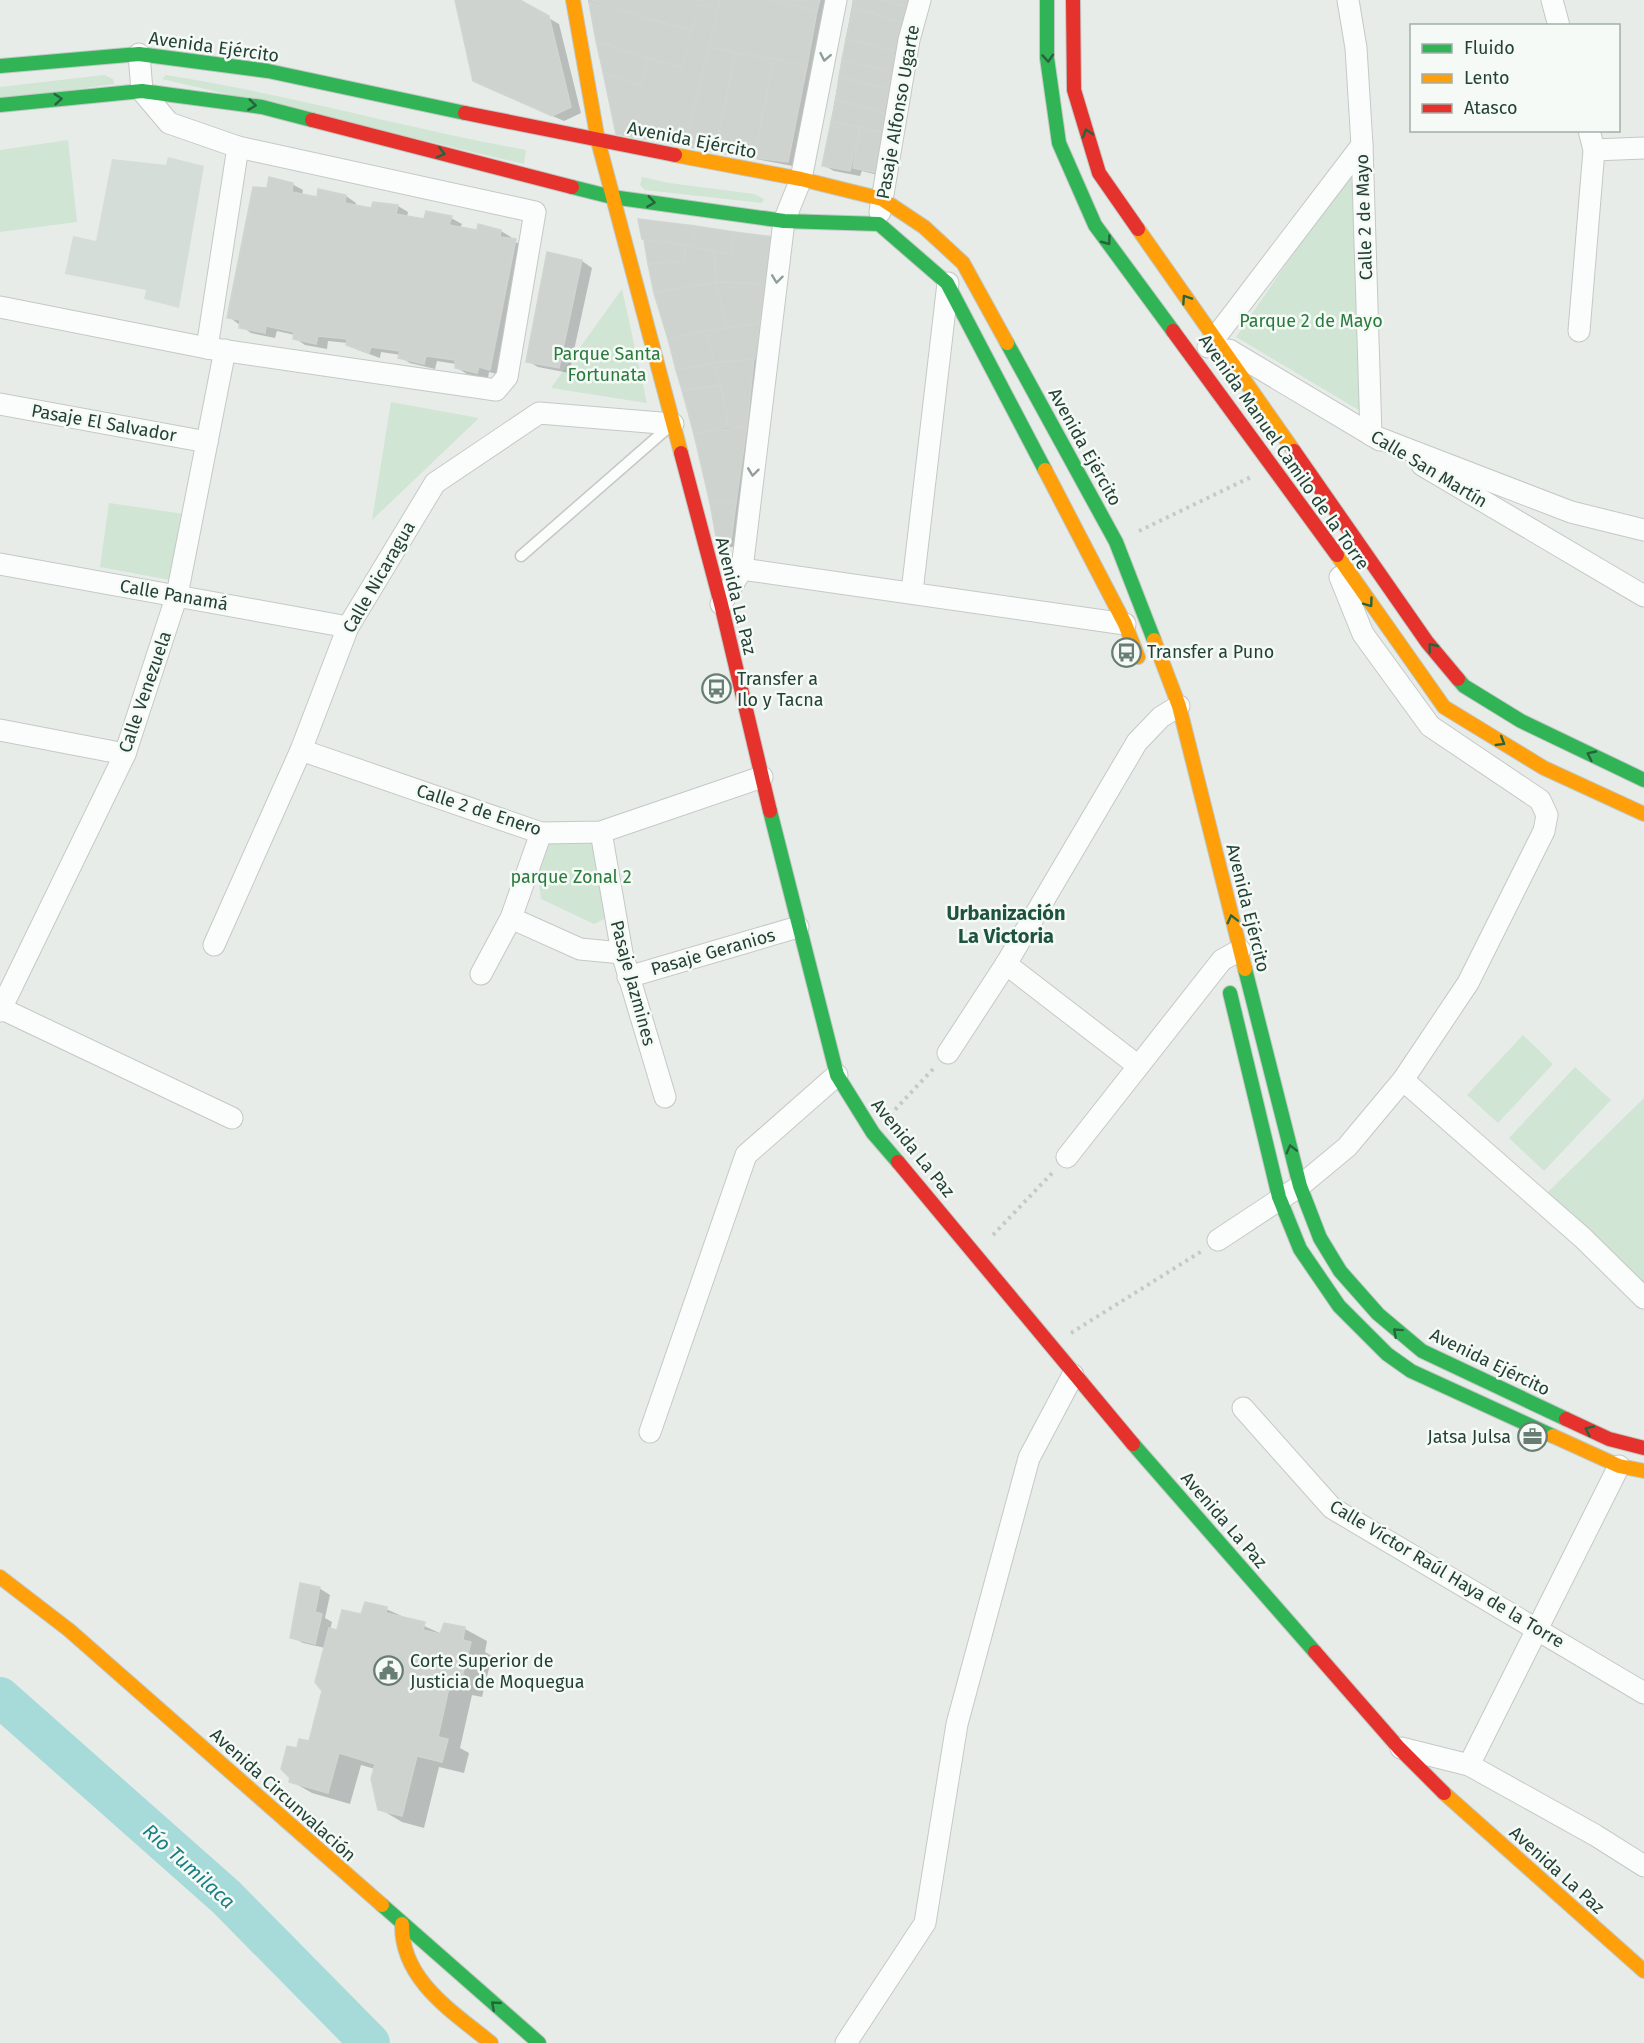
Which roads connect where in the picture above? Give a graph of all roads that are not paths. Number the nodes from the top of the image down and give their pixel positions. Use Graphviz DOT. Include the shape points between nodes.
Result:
graph roads {
  1 [pos="573,0"];
  2 [pos="836,0"];
  3 [pos="920,0"];
  4 [pos="1047,0"];
  5 [pos="1073,0"];
  6 [pos="1348,0"];
  7 [pos="1552,0"];
  8 [pos="1558,24"];
  9 [pos="140,54"];
  10 [pos="0,66"];
  11 [pos="142,92"];
  12 [pos="0,105"];
  13 [pos="1592,140"];
  14 [pos="598,141"];
  15 [pos="1362,145"];
  16 [pos="238,147"];
  17 [pos="1644,148"];
  18 [pos="801,179"];
  19 [pos="612,197"];
  20 [pos="882,199"];
  21 [pos="784,220"];
  22 [pos="879,224"];
  23 [pos="963,262"];
  24 [pos="947,283"];
  25 [pos="0,307"];
  26 [pos="1579,331"];
  27 [pos="1215,341"];
  28 [pos="216,349"];
  29 [pos="1195,358"];
  30 [pos="0,404"];
  31 [pos="673,424"];
  32 [pos="1371,435"];
  33 [pos="207,442"];
  34 [pos="1644,530"];
  35 [pos="1326,543"];
  36 [pos="521,556"];
  37 [pos="0,564"];
  38 [pos="741,569"];
  39 [pos="912,592"];
  40 [pos="177,595"];
  41 [pos="1644,596"];
  42 [pos="721,604"];
  43 [pos="1125,624"];
  44 [pos="348,627"];
  45 [pos="1145,676"];
  46 [pos="1165,714"];
  47 [pos="0,730"];
  48 [pos="301,750"];
  49 [pos="124,754"];
  50 [pos="762,777"];
  51 [pos="1644,780"];
  52 [pos="1644,814"];
  53 [pos="601,832"];
  54 [pos="541,833"];
  55 [pos="511,918"];
  56 [pos="798,927"];
  57 [pos="214,945"];
  58 [pos="622,953"];
  59 [pos="1227,953"];
  60 [pos="1006,964"];
  61 [pos="481,975"];
  62 [pos="628,977"];
  63 [pos="0,1009"];
  64 [pos="948,1053"];
  65 [pos="1137,1065"];
  66 [pos="837,1075"];
  67 [pos="1403,1080"];
  68 [pos="665,1097"];
  69 [pos="232,1118"];
  70 [pos="1067,1157"];
  71 [pos="1300,1186"];
  72 [pos="1279,1197"];
  73 [pos="1218,1240"];
  74 [pos="1644,1298"];
  75 [pos="1422,1351"];
  76 [pos="1411,1371"];
  77 [pos="1073,1375"];
  78 [pos="1243,1408"];
  79 [pos="650,1432"];
  80 [pos="1644,1448"];
  81 [pos="1619,1466"];
  82 [pos="1644,1471"];
  83 [pos="0,1577"];
  84 [pos="1536,1628"];
  85 [pos="1644,1693"];
  86 [pos="1399,1748"];
  87 [pos="1469,1766"];
  88 [pos="1644,1866"];
  89 [pos="402,1924"];
  90 [pos="1644,1971"];
  91 [pos="491,2043"];
  92 [pos="539,2043"];
  93 [pos="846,2043"];
  1 -- 14 [label="main road, Avenida La Paz"];
  2 -- 18 [label="street, one-way"];
  3 -- 20 [label="street, Pasaje Alfonso Ugarte" via="909,40"];
  4 -- 29 [label="main road, Avenida Manuel Camilo de la Torre, one-way" via="1047,58 1059,143 1095,225"];
  27 -- 5 [label="main road, Avenida Manuel Camilo de la Torre, one-way" via="1099,172 1074,90"];
  6 -- 15 [label="street, Calle 2 de Mayo" via="1356,48"];
  7 -- 8 [label="street"];
  9 -- 10 [label="main road, Avenida Ejército"];
  9 -- 11 [label="street"];
  9 -- 14 [label="main road, Avenida Ejército" via="268,71"];
  12 -- 11 [label="main road, one-way"];
  11 -- 16 [label="street" via="169,123"];
  11 -- 19 [label="main road, one-way" via="262,106"];
  13 -- 17 [label="street"];
  13 -- 26 [label="street"];
  14 -- 18 [label="main road, Avenida Ejército"];
  14 -- 19 [label="main road, Avenida La Paz"];
  15 -- 27 [label="street"];
  15 -- 32 [label="street, Calle 2 de Mayo"];
  16 -- 28 [label="street, Calle Venezuela"];
  16 -- 28 [label="street" via="535,212 507,377 496,390"];
  18 -- 20 [label="main road, Avenida Ejército"];
  18 -- 21 [label="street"];
  19 -- 21 [label="main road, one-way"];
  19 -- 31 [label="main road, Avenida La Paz"];
  20 -- 22 [label="street, Pasaje Alfonso Ugarte"];
  20 -- 23 [label="main road, Avenida Ejército" via="924,227"];
  21 -- 22 [label="main road"];
  21 -- 38 [label="street, one-way"];
  22 -- 24 [label="main road"];
  23 -- 24 [label="street"];
  23 -- 46 [label="main road, Avenida Ejército" via="1116,542"];
  24 -- 39 [label="street"];
  24 -- 43 [label="main road"];
  25 -- 28 [label="street"];
  27 -- 29 [label="street"];
  27 -- 32 [label="street, Calle San Martín"];
  51 -- 27 [label="main road, Avenida Manuel Camilo de la Torre, one-way" via="1521,721 1464,686 1427,642"];
  28 -- 33 [label="street, Calle Venezuela"];
  29 -- 35 [label="main road, Avenida Manuel Camilo de la Torre"];
  30 -- 33 [label="street, Pasaje El Salvador"];
  31 -- 36 [label="lane"];
  31 -- 42 [label="main road, Avenida La Paz"];
  31 -- 44 [label="street, Calle Nicaragua" via="539,413 435,483"];
  32 -- 34 [label="street" via="1571,512"];
  32 -- 41 [label="street, Calle San Martín"];
  33 -- 40 [label="street, Calle Venezuela"];
  35 -- 52 [label="main road, Avenida Manuel Camilo de la Torre, one-way" via="1444,707 1544,768"];
  35 -- 67 [label="street" via="1363,634 1430,726 1540,800 1547,815 1544,831 1468,983"];
  37 -- 40 [label="street, Calle Panamá"];
  38 -- 39 [label="street"];
  38 -- 42 [label="street"];
  39 -- 43 [label="street"];
  40 -- 44 [label="street, Calle Panamá"];
  40 -- 49 [label="street, Calle Venezuela"];
  42 -- 50 [label="main road, Avenida La Paz"];
  43 -- 45 [label="main road"];
  44 -- 48 [label="street, Calle Nicaragua"];
  59 -- 46 [label="main road, Avenida Ejército, one-way"];
  46 -- 60 [label="street" via="1137,742"];
  47 -- 49 [label="street"];
  48 -- 54 [label="street, Calle 2 de Enero"];
  48 -- 57 [label="street, Calle Nicaragua"];
  49 -- 63 [label="street, Calle Venezuela"];
  50 -- 53 [label="street, Calle 2 de Enero"];
  50 -- 56 [label="main road, Avenida La Paz"];
  53 -- 54 [label="street, Calle 2 de Enero"];
  53 -- 58 [label="street, Pasaje Jazmines"];
  54 -- 55 [label="street"];
  55 -- 58 [label="street" via="580,949"];
  55 -- 61 [label="street"];
  56 -- 62 [label="street, Pasaje Geranios"];
  56 -- 66 [label="main road, Avenida La Paz"];
  58 -- 62 [label="street, Pasaje Jazmines"];
  59 -- 65 [label="street"];
  71 -- 59 [label="main road, Avenida Ejército, one-way"];
  59 -- 72 [label="main road, Avenida Ejército"];
  60 -- 64 [label="street"];
  60 -- 65 [label="street"];
  62 -- 68 [label="street, Pasaje Jazmines"];
  63 -- 69 [label="street"];
  65 -- 70 [label="street"];
  66 -- 77 [label="main road, Avenida La Paz" via="873,1133"];
  66 -- 79 [label="street" via="746,1155"];
  67 -- 71 [label="street" via="1347,1147"];
  67 -- 74 [label="street"];
  71 -- 72 [label="street"];
  75 -- 71 [label="main road, Avenida Ejército, one-way" via="1358,1293 1321,1239"];
  72 -- 73 [label="street"];
  72 -- 76 [label="main road, Avenida Ejército" via="1300,1249 1339,1306 1387,1354"];
  75 -- 76 [label="main road"];
  80 -- 75 [label="main road, Avenida Ejército, one-way" via="1609,1439"];
  76 -- 81 [label="main road, Avenida Ejército"];
  77 -- 86 [label="main road, Avenida La Paz"];
  77 -- 93 [label="street" via="1029,1458 957,1724 925,1923"];
  78 -- 84 [label="street, Calle Víctor Raúl Haya de la Torre" via="1332,1508"];
  81 -- 82 [label="main road, Avenida Ejército"];
  81 -- 84 [label="street"];
  83 -- 89 [label="main road, Avenida Circunvalación" via="75,1635"];
  84 -- 85 [label="street, Calle Víctor Raúl Haya de la Torre"];
  84 -- 87 [label="street"];
  86 -- 87 [label="street"];
  86 -- 90 [label="main road, Avenida La Paz" via="1456,1805"];
  87 -- 88 [label="street"];
  89 -- 91 [label="main road" via="399,1939 415,1975"];
  92 -- 89 [label="main road, Avenida Circunvalación, one-way"];
}
